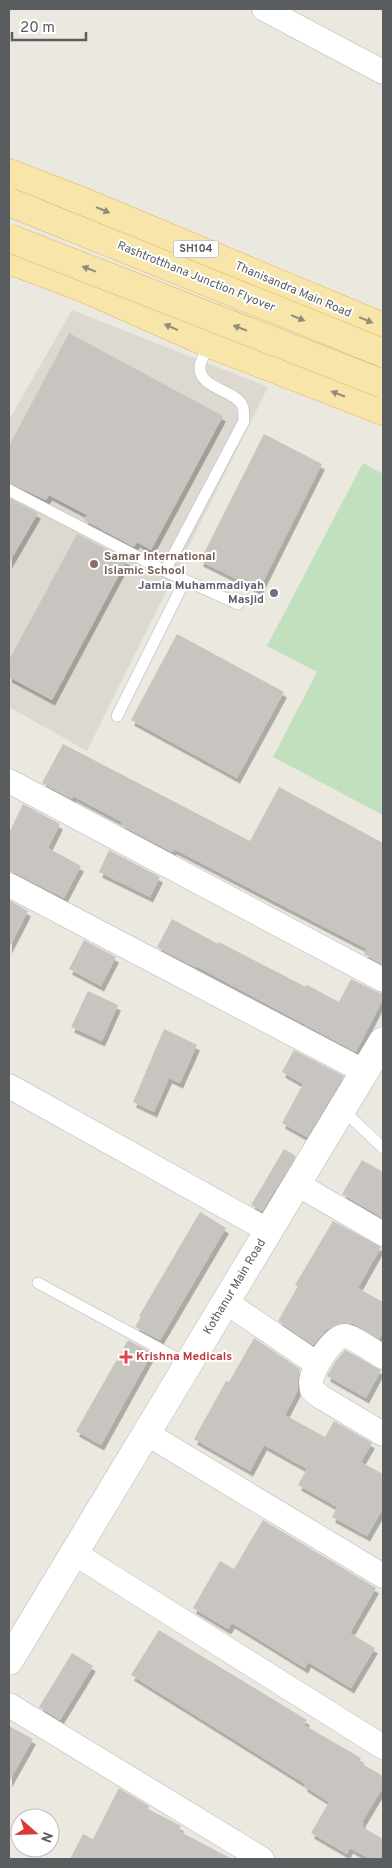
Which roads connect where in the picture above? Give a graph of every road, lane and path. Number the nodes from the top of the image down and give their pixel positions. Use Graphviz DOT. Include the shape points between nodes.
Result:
graph roads {
  1 [pos="264,9"];
  2 [pos="383,72"];
  3 [pos="9,173"];
  4 [pos="74,198"];
  5 [pos="9,202"];
  6 [pos="9,238"];
  7 [pos="9,260"];
  8 [pos="46,273"];
  9 [pos="383,327"];
  10 [pos="210,344"];
  11 [pos="383,353"];
  12 [pos="383,384"];
  13 [pos="383,411"];
  14 [pos="9,490"];
  15 [pos="165,571"];
  16 [pos="185,580"];
  17 [pos="238,604"];
  18 [pos="117,716"];
  19 [pos="9,781"];
  20 [pos="9,885"];
  21 [pos="383,980"];
  22 [pos="383,1042"];
  23 [pos="365,1072"];
  24 [pos="9,1086"];
  25 [pos="342,1109"];
  26 [pos="383,1148"];
  27 [pos="297,1184"];
  28 [pos="268,1231"];
  29 [pos="383,1234"];
  30 [pos="38,1283"];
  31 [pos="226,1302"];
  32 [pos="383,1357"];
  33 [pos="188,1364"];
  34 [pos="317,1364"];
  35 [pos="146,1433"];
  36 [pos="383,1434"];
  37 [pos="74,1553"];
  38 [pos="383,1576"];
  39 [pos="9,1661"];
  40 [pos="9,1706"];
  41 [pos="383,1747"];
  42 [pos="262,1859"];
  1 -- 2 [label="street"];
  3 -- 4 [label="main road, Thanisandra Main Road / SH104"];
  4 -- 8 [label="main road"];
  4 -- 9 [label="main road, Thanisandra Main Road / SH104, one-way"];
  5 -- 11 [label="main road, Rashtrotthana Junction Flyover / SH104, one-way, bridge"];
  12 -- 6 [label="main road, one-way, bridge"];
  7 -- 8 [label="main road"];
  10 -- 8 [label="main road, one-way"];
  13 -- 10 [label="main road, one-way"];
  10 -- 15 [label="lane" via="200,367 203,376 237,399 242,406 244,421"];
  14 -- 15 [label="lane"];
  15 -- 16 [label="lane"];
  16 -- 17 [label="lane"];
  16 -- 18 [label="lane"];
  19 -- 21 [label="street"];
  20 -- 23 [label="street"];
  22 -- 23 [label="main road, Kothanur Main Road"];
  23 -- 25 [label="main road, Kothanur Main Road"];
  24 -- 28 [label="street"];
  25 -- 26 [label="lane"];
  25 -- 27 [label="main road, Kothanur Main Road"];
  27 -- 28 [label="main road, Kothanur Main Road"];
  27 -- 29 [label="street"];
  28 -- 31 [label="main road, Kothanur Main Road"];
  30 -- 33 [label="lane"];
  31 -- 33 [label="main road, Kothanur Main Road"];
  31 -- 34 [label="street"];
  32 -- 34 [label="street" via="345,1336 337,1338"];
  33 -- 35 [label="main road, Kothanur Main Road"];
  34 -- 36 [label="street" via="310,1382 312,1390"];
  35 -- 37 [label="main road, Kothanur Main Road"];
  35 -- 38 [label="street"];
  37 -- 39 [label="main road, Kothanur Main Road"];
  37 -- 41 [label="street"];
  40 -- 42 [label="street"];
}
